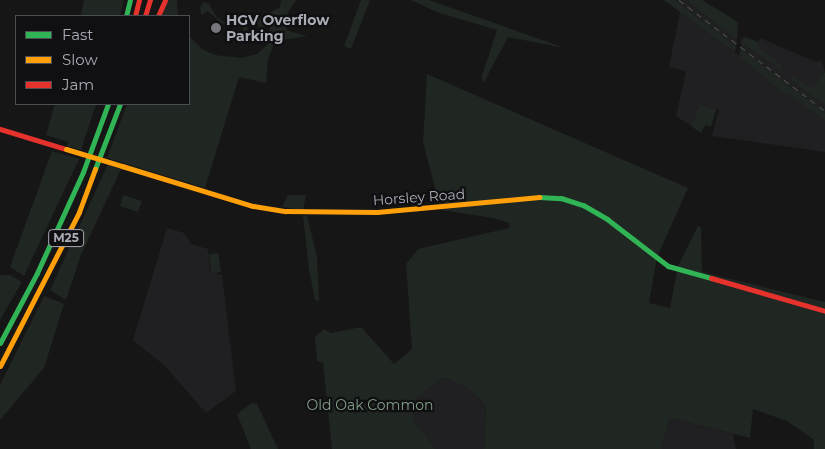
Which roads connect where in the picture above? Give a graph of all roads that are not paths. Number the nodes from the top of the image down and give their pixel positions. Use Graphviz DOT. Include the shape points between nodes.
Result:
graph roads {
  1 [pos="130,0"];
  2 [pos="139,0"];
  3 [pos="150,0"];
  4 [pos="165,0"];
  5 [pos="126,15"];
  6 [pos="135,15"];
  7 [pos="145,15"];
  8 [pos="158,15"];
  9 [pos="108,105"];
  10 [pos="120,105"];
  11 [pos="0,129"];
  12 [pos="825,311"];
  13 [pos="0,342"];
  14 [pos="0,366"];
  1 -- 5 [label="main road"];
  2 -- 6 [label="main road"];
  3 -- 7 [label="main road"];
  4 -- 8 [label="main road"];
  9 -- 13 [label="main road, M25" via="83,172 37,272"];
  10 -- 14 [label="main road, M25" via="79,212"];
  11 -- 12 [label="main road, Horsley Road, bridge" via="253,206 286,211 377,212 535,197 561,198 583,205 606,219 668,266"];
}
